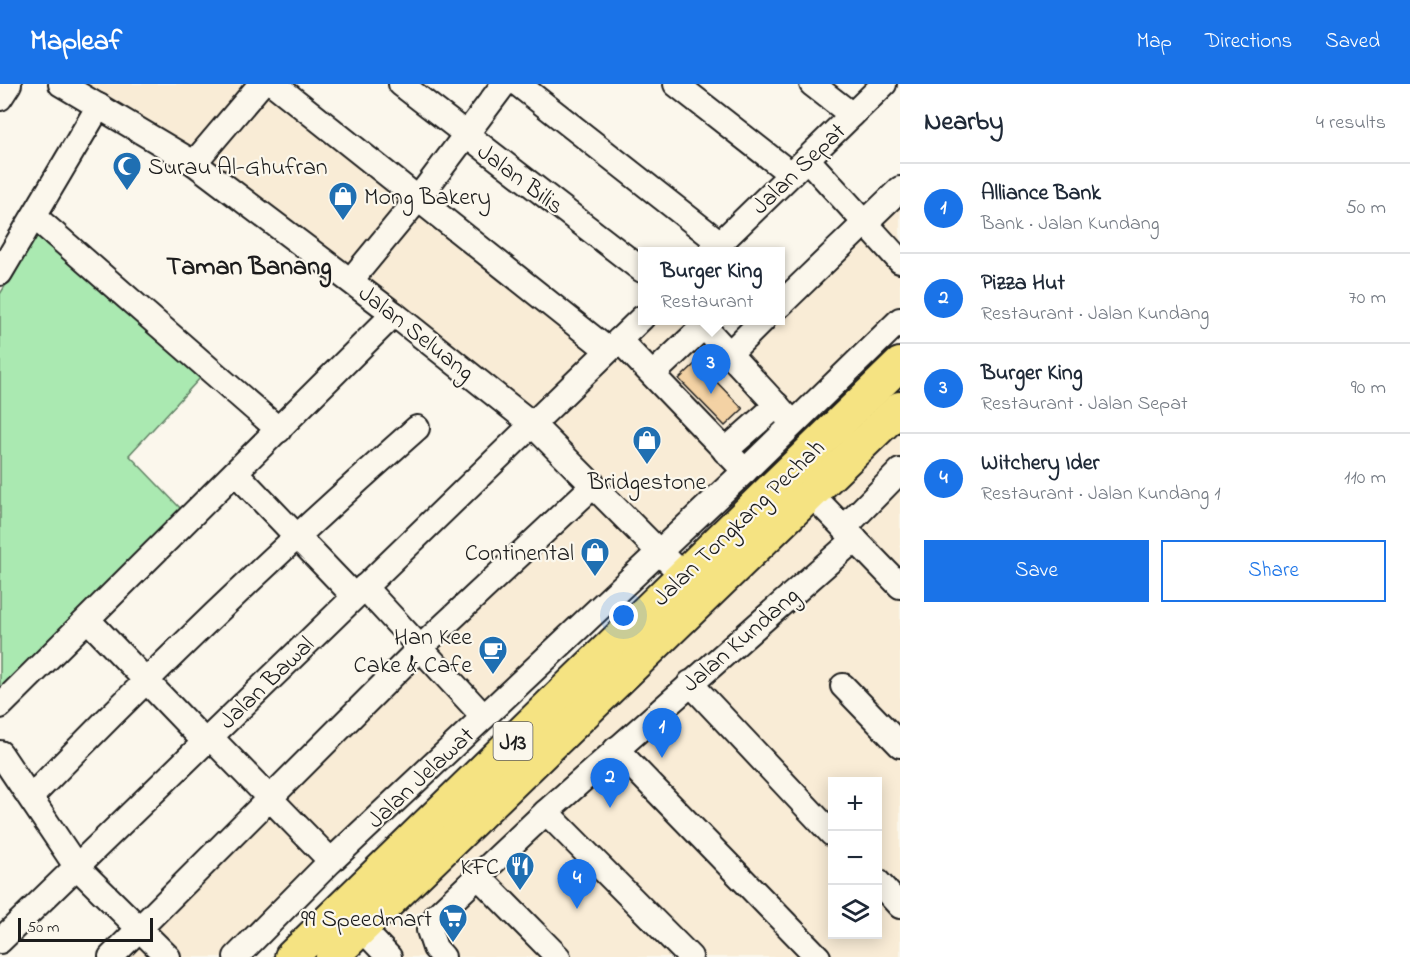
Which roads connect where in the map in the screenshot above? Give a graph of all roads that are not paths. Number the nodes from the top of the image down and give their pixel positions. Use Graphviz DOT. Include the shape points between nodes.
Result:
graph roads {
  1 [pos="9,84"];
  2 [pos="61,84"];
  3 [pos="261,84"];
  4 [pos="274,84"];
  5 [pos="400,84"];
  6 [pos="504,84"];
  7 [pos="518,84"];
  8 [pos="676,84"];
  9 [pos="812,84"];
  10 [pos="885,84"];
  11 [pos="0,98"];
  12 [pos="99,106"];
  13 [pos="852,116"];
  14 [pos="466,136"];
  15 [pos="194,163"];
  16 [pos="799,166"];
  17 [pos="900,189"];
  18 [pos="417,200"];
  19 [pos="35,217"];
  20 [pos="865,223"];
  21 [pos="716,247"];
  22 [pos="900,261"];
  23 [pos="638,267"];
  24 [pos="0,273"];
  25 [pos="351,280"];
  26 [pos="785,300"];
  27 [pos="394,314"];
  28 [pos="900,320"];
  29 [pos="638,322"];
  30 [pos="699,325"];
  31 [pos="703,325"];
  32 [pos="760,325"];
  33 [pos="614,345"];
  34 [pos="729,353"];
  35 [pos="900,364"];
  36 [pos="653,374"];
  37 [pos="777,405"];
  38 [pos="900,408"];
  39 [pos="793,423"];
  40 [pos="532,424"];
  41 [pos="417,429"];
  42 [pos="279,430"];
  43 [pos="725,451"];
  44 [pos="745,471"];
  45 [pos="900,471"];
  46 [pos="236,473"];
  47 [pos="594,485"];
  48 [pos="811,494"];
  49 [pos="849,533"];
  50 [pos="296,535"];
  51 [pos="659,549"];
  52 [pos="694,586"];
  53 [pos="900,586"];
  54 [pos="359,592"];
  55 [pos="88,620"];
  56 [pos="420,648"];
  57 [pos="145,680"];
  58 [pos="690,683"];
  59 [pos="843,686"];
  60 [pos="0,706"];
  61 [pos="484,717"];
  62 [pos="208,739"];
  63 [pos="900,745"];
  64 [pos="616,749"];
  65 [pos="0,753"];
  66 [pos="31,797"];
  67 [pos="270,799"];
  68 [pos="546,812"];
  69 [pos="829,831"];
  70 [pos="331,861"];
  71 [pos="76,866"];
  72 [pos="478,876"];
  73 [pos="881,885"];
  74 [pos="900,906"];
  75 [pos="352,918"];
  76 [pos="4,927"];
  77 [pos="140,929"];
  78 [pos="111,957"];
  79 [pos="168,957"];
  80 [pos="236,957"];
  81 [pos="291,957"];
  82 [pos="332,957"];
  83 [pos="389,957"];
  84 [pos="443,957"];
  85 [pos="558,957"];
  86 [pos="690,957"];
  87 [pos="818,957"];
  1 -- 11 [label="street"];
  2 -- 12 [label="street, Jalan Seluang"];
  3 -- 15 [label="street"];
  4 -- 18 [label="street"];
  5 -- 14 [label="street, Jalan Bilis"];
  6 -- 14 [label="street"];
  7 -- 21 [label="street"];
  8 -- 16 [label="street"];
  9 -- 13 [label="street"];
  10 -- 13 [label="street, Jalan Sepat"];
  12 -- 15 [label="street, Jalan Seluang"];
  12 -- 19 [label="street"];
  13 -- 16 [label="street, Jalan Sepat"];
  14 -- 18 [label="street"];
  14 -- 23 [label="street, Jalan Bilis"];
  15 -- 25 [label="street, Jalan Seluang"];
  16 -- 20 [label="street"];
  16 -- 21 [label="street, Jalan Sepat"];
  17 -- 20 [label="street"];
  18 -- 25 [label="street"];
  18 -- 33 [label="street"];
  19 -- 24 [label="street"];
  19 -- 42 [label="street"];
  20 -- 22 [label="street"];
  20 -- 26 [label="street"];
  25 -- 27 [label="street, Jalan Seluang"];
  27 -- 40 [label="street, Jalan Seluang"];
  27 -- 42 [label="street"];
  28 -- 39 [label="street, Jalan Jelawat"];
  29 -- 33 [label="street"];
  30 -- 36 [label="street"];
  31 -- 34 [label="street"];
  32 -- 34 [label="street"];
  33 -- 36 [label="street"];
  33 -- 40 [label="street"];
  34 -- 37 [label="street"];
  35 -- 52 [label="main road, Jalan Tongkang Pechah / J13"];
  36 -- 43 [label="street"];
  37 -- 39 [label="street"];
  37 -- 43 [label="street"];
  38 -- 48 [label="main road, Jalan Tongkang Pechah / J13"];
  39 -- 44 [label="street, Jalan Jelawat"];
  40 -- 47 [label="street, Jalan Seluang"];
  40 -- 54 [label="street, Jalan Bawal"];
  41 -- 50 [label="street"];
  42 -- 46 [label="street"];
  43 -- 44 [label="street"];
  44 -- 51 [label="street, Jalan Jelawat"];
  45 -- 49 [label="street, Jalan Kundang"];
  46 -- 50 [label="street"];
  46 -- 55 [label="street"];
  47 -- 51 [label="street, Jalan Seluang"];
  47 -- 56 [label="street"];
  48 -- 49 [label="street"];
  48 -- 52 [label="main road, Jalan Tongkang Pechah / J13"];
  49 -- 53 [label="street"];
  49 -- 58 [label="street, Jalan Kundang"];
  50 -- 54 [label="street"];
  50 -- 57 [label="street"];
  51 -- 52 [label="street, Jalan Seluang"];
  51 -- 61 [label="street, Jalan Jelawat"];
  52 -- 75 [label="main road, Jalan Tongkang Pechah / J13"];
  54 -- 56 [label="street"];
  54 -- 62 [label="street, Jalan Bawal"];
  55 -- 57 [label="street"];
  55 -- 60 [label="street"];
  56 -- 61 [label="street"];
  56 -- 67 [label="street"];
  57 -- 62 [label="street"];
  57 -- 66 [label="street"];
  58 -- 64 [label="street, Jalan Kundang"];
  58 -- 69 [label="street"];
  59 -- 63 [label="street"];
  61 -- 70 [label="street, Jalan Jelawat"];
  62 -- 67 [label="street"];
  62 -- 71 [label="street, Jalan Bawal"];
  64 -- 68 [label="street, Jalan Kundang"];
  64 -- 87 [label="street"];
  65 -- 66 [label="street"];
  66 -- 71 [label="street"];
  67 -- 70 [label="street"];
  67 -- 77 [label="street"];
  68 -- 72 [label="street, Jalan Kundang"];
  68 -- 86 [label="street"];
  70 -- 80 [label="street, Jalan Jelawat"];
  71 -- 76 [label="street, Jalan Bawal"];
  71 -- 77 [label="street"];
  72 -- 84 [label="street, Jalan Kundang" via="437,915 429,930"];
  72 -- 85 [label="street"];
  73 -- 74 [label="street"];
  75 -- 81 [label="main road, Jalan Tongkang Pechah / J13"];
  75 -- 82 [label="main road, Jalan Tongkang Pechah / J13"];
  75 -- 83 [label="street"];
  77 -- 78 [label="street"];
  77 -- 79 [label="street"];
}
